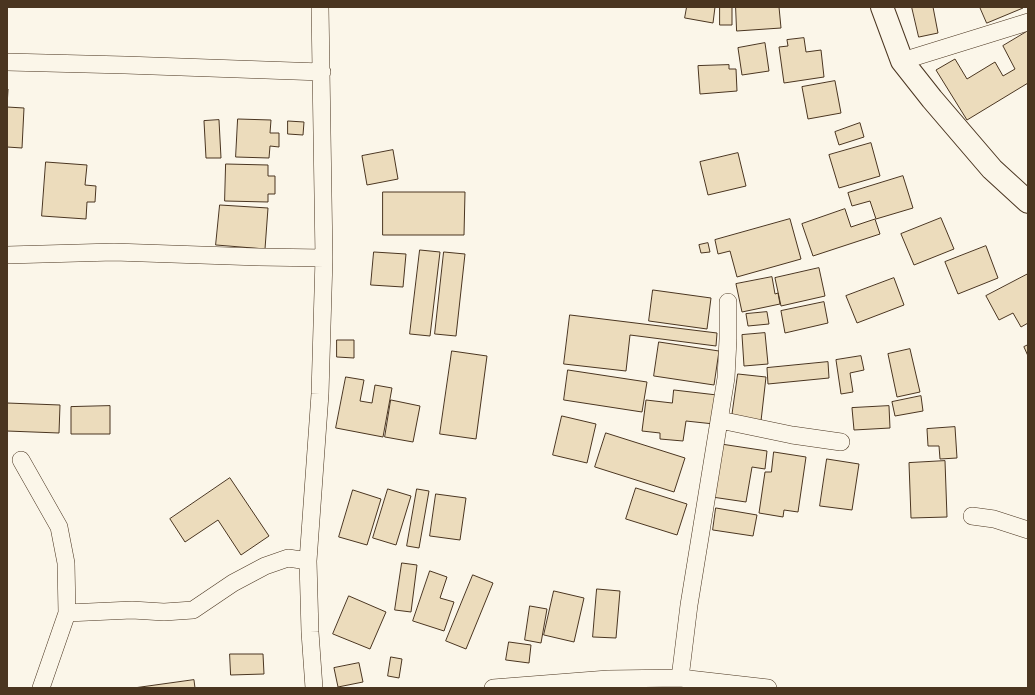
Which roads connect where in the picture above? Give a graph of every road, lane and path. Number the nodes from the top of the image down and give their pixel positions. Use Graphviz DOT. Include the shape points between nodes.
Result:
graph roads {
  1 [pos="320,7"];
  2 [pos="882,7"];
  3 [pos="1028,22"];
  4 [pos="902,61"];
  5 [pos="7,62"];
  6 [pos="322,72"];
  7 [pos="1028,202"];
  8 [pos="7,255"];
  9 [pos="324,258"];
  10 [pos="728,302"];
  11 [pos="720,420"];
  12 [pos="841,442"];
  13 [pos="21,460"];
  14 [pos="972,516"];
  15 [pos="1028,530"];
  16 [pos="308,561"];
  17 [pos="67,613"];
  18 [pos="680,678"];
  19 [pos="608,683"];
  20 [pos="41,688"];
  21 [pos="314,688"];
  22 [pos="493,688"];
  23 [pos="768,688"];
  1 -- 6 [label="street"];
  2 -- 4 [label="street"];
  3 -- 4 [label="street"];
  4 -- 7 [label="street" via="992,169"];
  5 -- 6 [label="street"];
  6 -- 9 [label="street"];
  8 -- 9 [label="street" via="114,252"];
  9 -- 16 [label="street" via="320,394"];
  10 -- 11 [label="street" via="726,378"];
  11 -- 12 [label="street"];
  11 -- 18 [label="street" via="689,605"];
  13 -- 17 [label="street" via="59,527 66,563"];
  14 -- 15 [label="street" via="994,519"];
  16 -- 17 [label="street" via="288,558 265,566 233,583 193,610"];
  16 -- 21 [label="street"];
  17 -- 20 [label="street"];
  18 -- 19 [label="street"];
  18 -- 23 [label="street"];
  19 -- 22 [label="street"];
}
